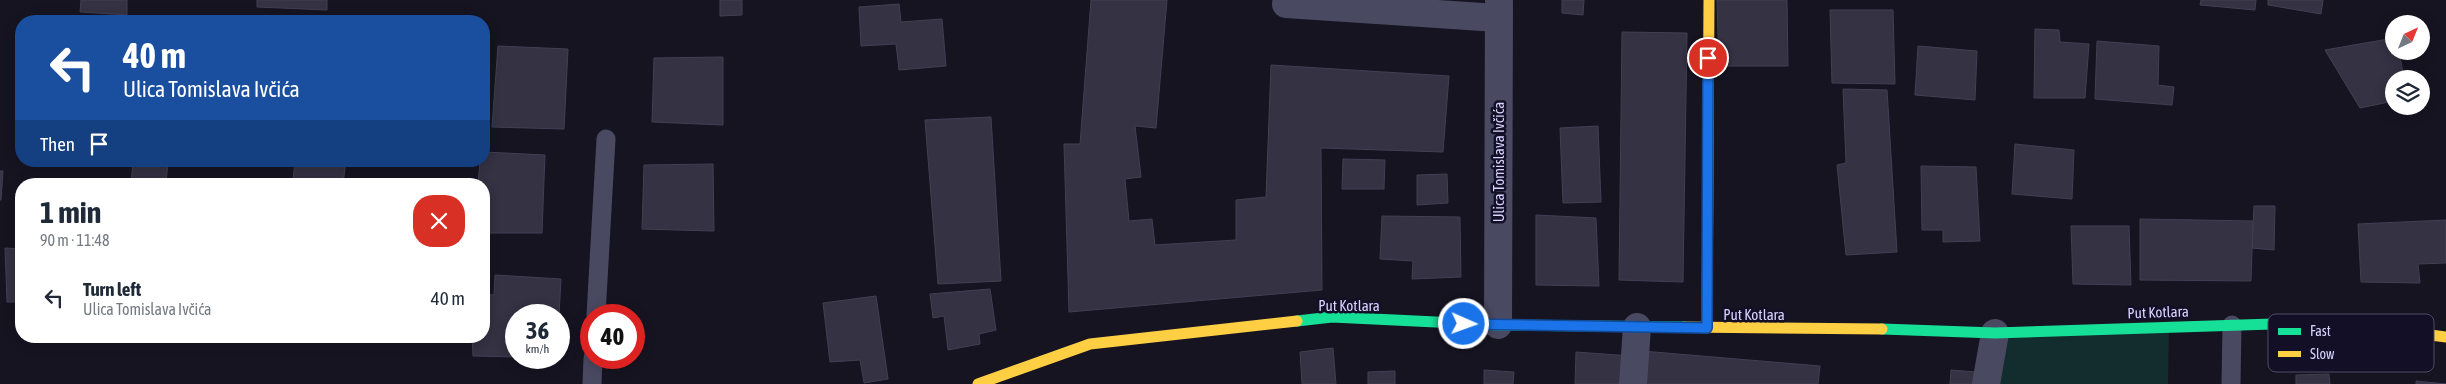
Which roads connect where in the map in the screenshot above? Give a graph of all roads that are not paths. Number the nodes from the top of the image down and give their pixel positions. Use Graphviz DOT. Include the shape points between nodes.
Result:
graph roads {
  1 [pos="1287,0"];
  2 [pos="1709,0"];
  3 [pos="1498,9"];
  4 [pos="606,140"];
  5 [pos="597,304"];
  6 [pos="2268,324"];
  7 [pos="1498,325"];
  8 [pos="2232,325"];
  9 [pos="1637,327"];
  10 [pos="1707,328"];
  11 [pos="1996,333"];
  12 [pos="593,369"];
  13 [pos="592,384"];
  14 [pos="978,384"];
  15 [pos="1633,384"];
  16 [pos="1986,384"];
  17 [pos="2231,384"];
  1 -- 3 [label="street" via="1286,4"];
  2 -- 10 [label="street"];
  3 -- 7 [label="street, Ulica Tomislava Ivčića"];
  4 -- 5 [label="lane"];
  6 -- 8 [label="street, Put Kotlara"];
  7 -- 9 [label="street, Put Kotlara"];
  7 -- 14 [label="street, Put Kotlara" via="1332,317 1090,344"];
  8 -- 11 [label="street, Put Kotlara"];
  8 -- 17 [label="lane"];
  9 -- 10 [label="street, Put Kotlara"];
  9 -- 15 [label="street"];
  10 -- 11 [label="street, Put Kotlara"];
  11 -- 16 [label="street"];
  12 -- 13 [label="lane"];
}
